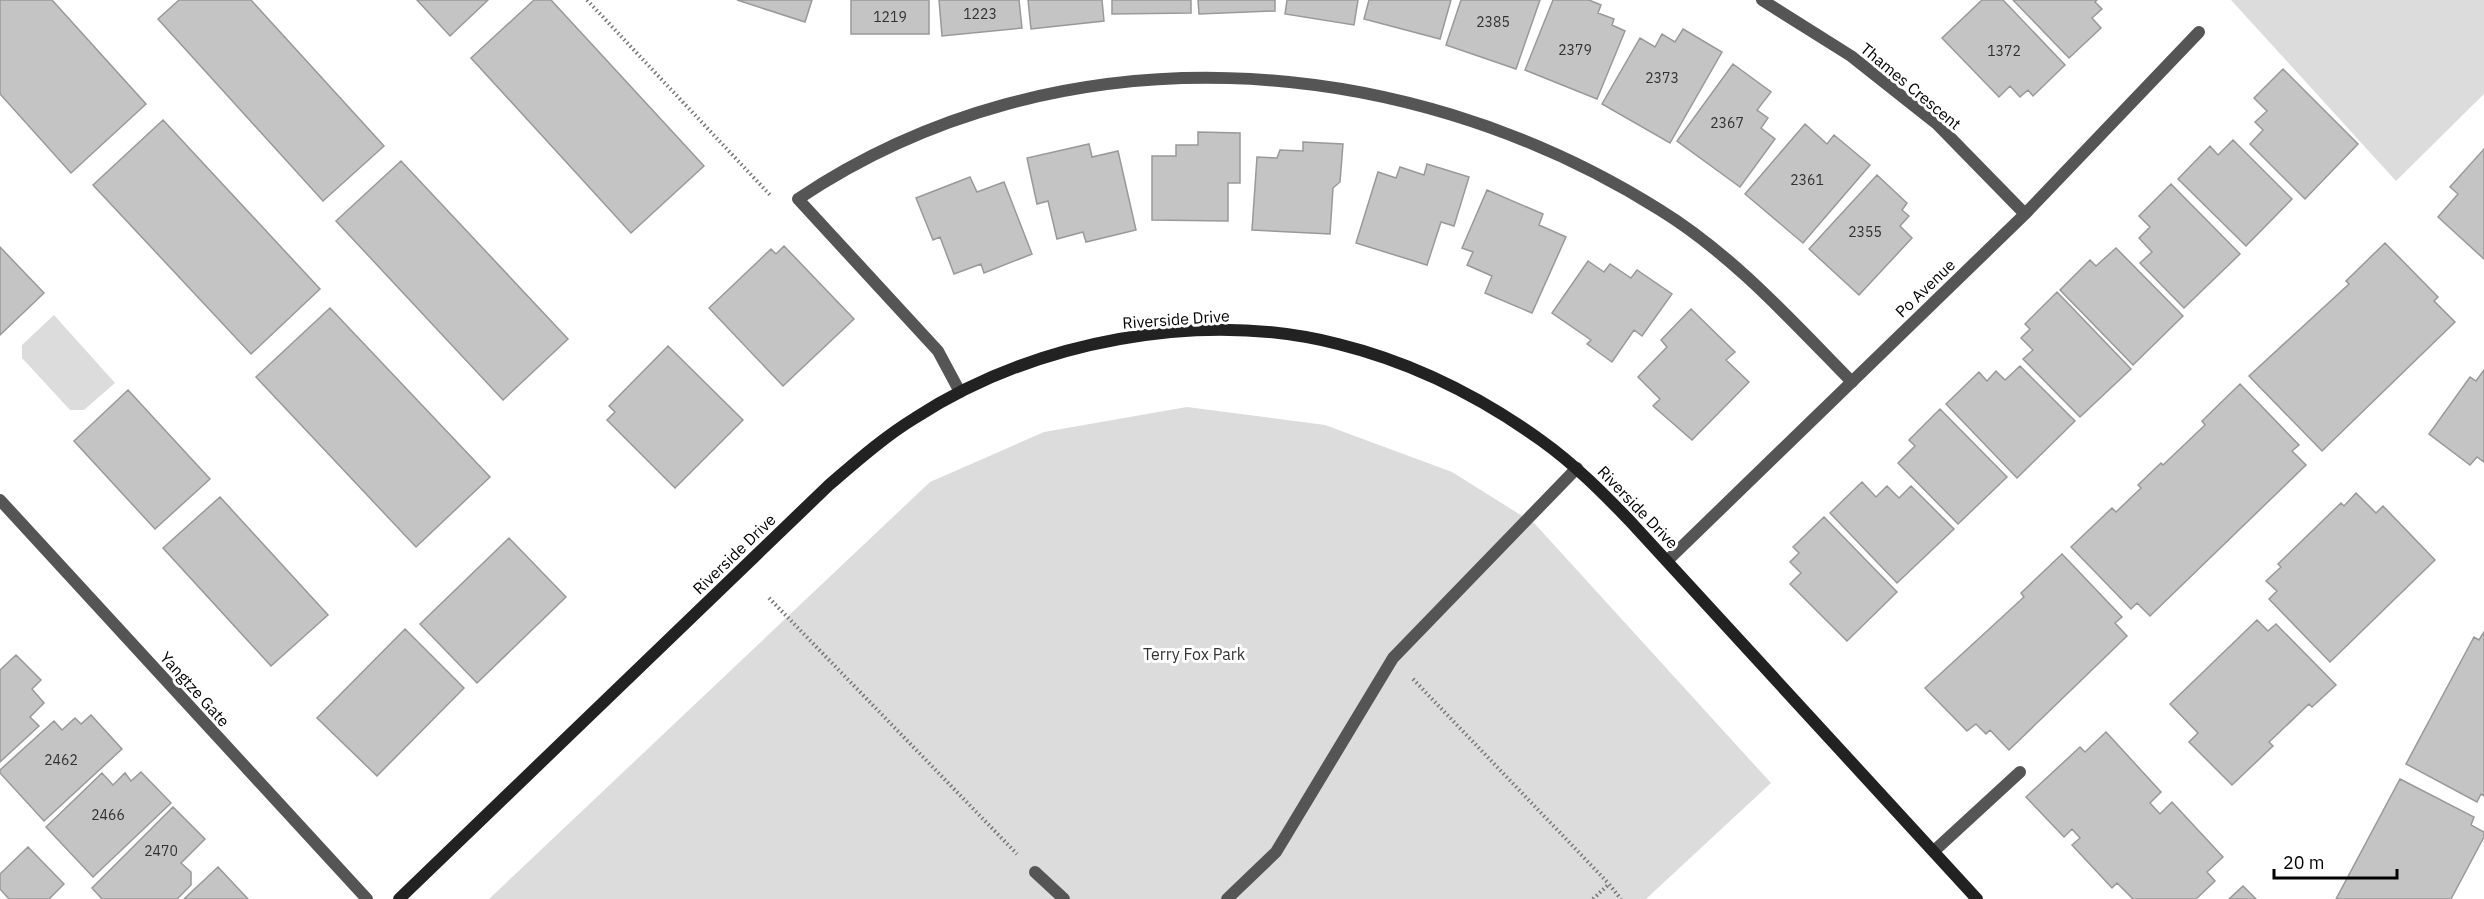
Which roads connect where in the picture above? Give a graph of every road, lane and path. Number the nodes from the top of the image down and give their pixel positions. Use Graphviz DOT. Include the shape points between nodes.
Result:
graph roads {
  1 [pos="587,0"];
  2 [pos="1762,0"];
  3 [pos="2199,32"];
  4 [pos="798,199"];
  5 [pos="2025,214"];
  6 [pos="1852,382"];
  7 [pos="960,392"];
  8 [pos="1577,468"];
  9 [pos="0,500"];
  10 [pos="1667,561"];
  11 [pos="769,598"];
  12 [pos="1393,658"];
  13 [pos="2020,772"];
  14 [pos="1934,851"];
  15 [pos="1035,872"];
  16 [pos="1609,884"];
  17 [pos="367,899"];
  18 [pos="399,899"];
  19 [pos="1064,899"];
  20 [pos="1227,899"];
  21 [pos="1593,899"];
  22 [pos="1621,899"];
  23 [pos="1977,899"];
  1 -- 4 [label="path" via="772,197"];
  2 -- 5 [label="street, Thames Crescent" via="1851,56 1937,124"];
  3 -- 5 [label="street, Po Avenue"];
  4 -- 6 [label="street" via="896,143 993,106 1084,86 1167,78 1248,77 1404,100 1485,125 1569,159 1661,210 1764,293"];
  4 -- 7 [label="street" via="938,351"];
  5 -- 6 [label="street, Po Avenue"];
  6 -- 10 [label="street, Po Avenue"];
  7 -- 8 [label="street, Riverside Drive" via="1024,363 1102,342 1219,330 1278,333 1337,344 1446,383 1501,413"];
  7 -- 18 [label="street, Riverside Drive" via="872,448 829,485"];
  8 -- 10 [label="street, Riverside Drive"];
  8 -- 12 [label="street"];
  9 -- 17 [label="street, Yangtze Gate"];
  10 -- 14 [label="street, Riverside Drive"];
  11 -- 15 [label="path"];
  12 -- 16 [label="path"];
  12 -- 20 [label="street" via="1276,852"];
  13 -- 14 [label="street"];
  14 -- 23 [label="street, Riverside Drive"];
  15 -- 19 [label="street"];
  16 -- 21 [label="path"];
  16 -- 22 [label="path"];
}
